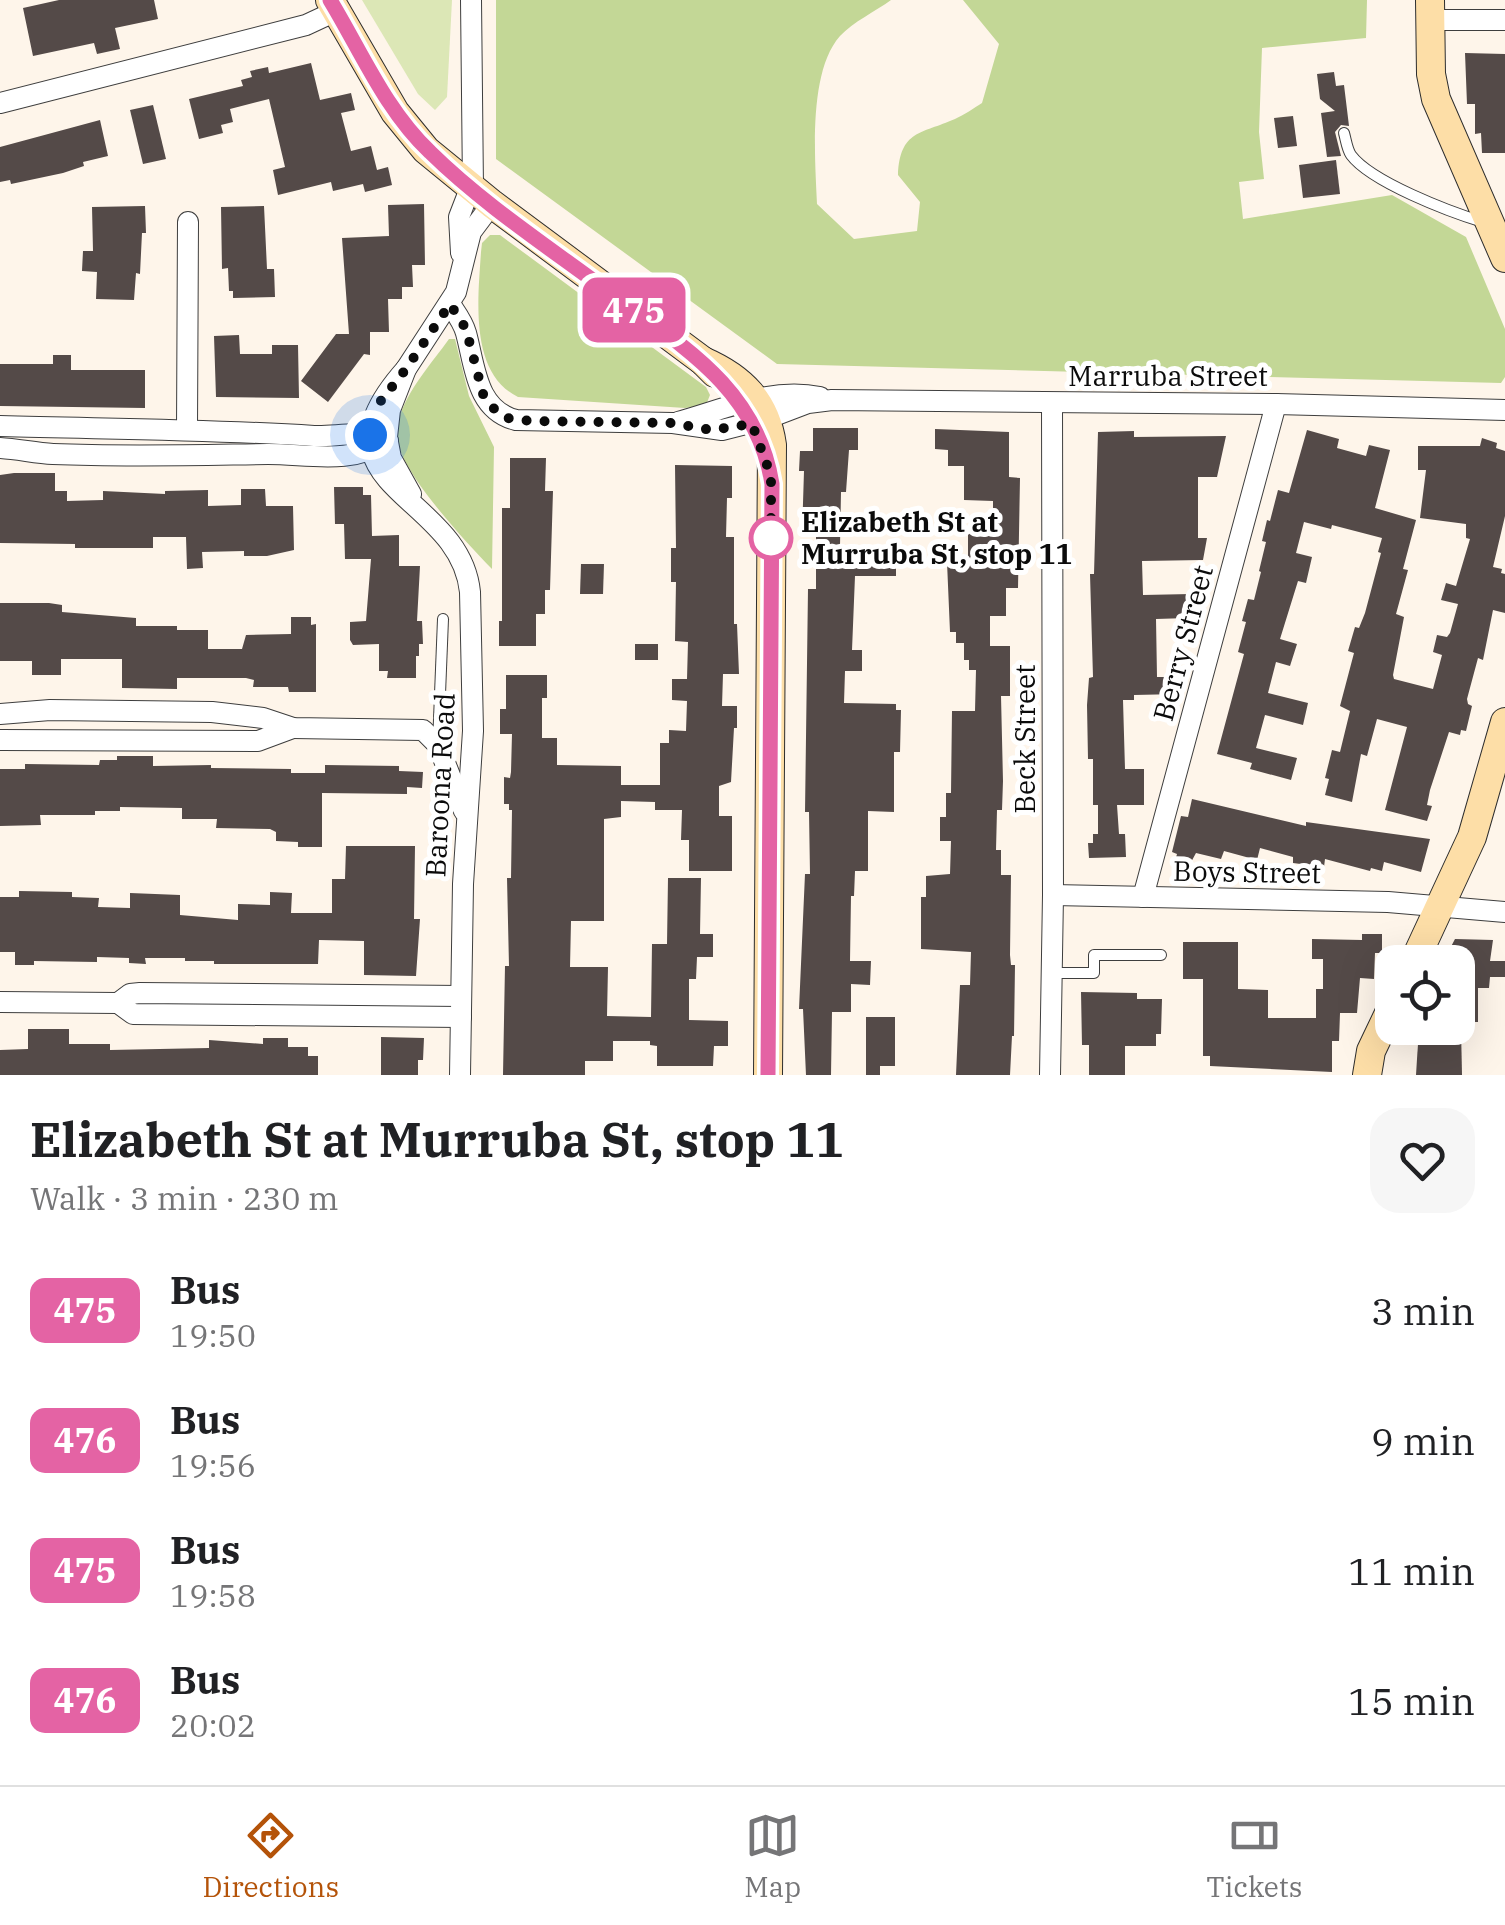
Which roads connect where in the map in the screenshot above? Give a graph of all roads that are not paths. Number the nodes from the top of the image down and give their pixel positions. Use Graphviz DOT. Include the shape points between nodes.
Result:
graph roads {
  1 [pos="471,0"];
  2 [pos="333,6"];
  3 [pos="1430,10"];
  4 [pos="1505,20"];
  5 [pos="0,103"];
  6 [pos="1344,132"];
  7 [pos="479,193"];
  8 [pos="188,222"];
  9 [pos="1489,224"];
  10 [pos="1505,258"];
  11 [pos="450,304"];
  12 [pos="1052,403"];
  13 [pos="1276,404"];
  14 [pos="1505,410"];
  15 [pos="753,411"];
  16 [pos="0,426"];
  17 [pos="187,430"];
  18 [pos="376,442"];
  19 [pos="0,448"];
  20 [pos="443,619"];
  21 [pos="0,714"];
  22 [pos="1505,722"];
  23 [pos="293,728"];
  24 [pos="0,740"];
  25 [pos="438,746"];
  26 [pos="467,820"];
  27 [pos="1053,894"];
  28 [pos="1143,897"];
  29 [pos="1440,907"];
  30 [pos="1505,912"];
  31 [pos="1422,945"];
  32 [pos="1161,955"];
  33 [pos="1052,973"];
  34 [pos="0,1002"];
  35 [pos="461,1006"];
  36 [pos="1375,1044"];
  37 [pos="460,1075"];
  38 [pos="768,1075"];
  39 [pos="1050,1075"];
  40 [pos="1367,1075"];
  1 -- 7 [label="street"];
  2 -- 5 [label="street" via="306,26"];
  2 -- 7 [label="street" via="400,119"];
  3 -- 4 [label="street"];
  3 -- 9 [label="street" via="1436,100"];
  6 -- 9 [label="lane" via="1349,153 1370,173"];
  7 -- 11 [label="street" via="458,221 462,265"];
  7 -- 15 [label="street" via="703,361 732,375"];
  8 -- 17 [label="street"];
  9 -- 10 [label="street"];
  11 -- 15 [label="street, Marruba Street" via="466,329 480,388 502,416 711,430"];
  11 -- 18 [label="street" via="380,402"];
  12 -- 13 [label="street, Marruba Street"];
  12 -- 15 [label="street, Marruba Street" via="832,400 792,392"];
  12 -- 27 [label="street, Beck Street"];
  13 -- 14 [label="street, Marruba Street"];
  13 -- 28 [label="street, Berry Street"];
  15 -- 38 [label="street" via="771,438"];
  16 -- 17 [label="street"];
  17 -- 18 [label="street"];
  18 -- 19 [label="street" via="342,457"];
  18 -- 26 [label="street, Baroona Road" via="386,480 462,557 469,580"];
  20 -- 25 [label="lane"];
  21 -- 23 [label="street" via="212,712"];
  22 -- 29 [label="street" via="1472,837"];
  23 -- 24 [label="street" via="258,741"];
  23 -- 25 [label="street" via="423,730"];
  25 -- 26 [label="street"];
  26 -- 35 [label="street, Baroona Road"];
  27 -- 28 [label="street, Boys Street"];
  27 -- 33 [label="street, Beck Street"];
  28 -- 29 [label="street, Boys Street"];
  29 -- 30 [label="street, Boys Street"];
  29 -- 31 [label="street"];
  32 -- 33 [label="lane" via="1094,955 1094,974"];
  33 -- 39 [label="street, Beck Street"];
  34 -- 35 [label="street" via="118,1003 140,993"];
  35 -- 37 [label="street, Baroona Road"];
  36 -- 40 [label="street"];
}
